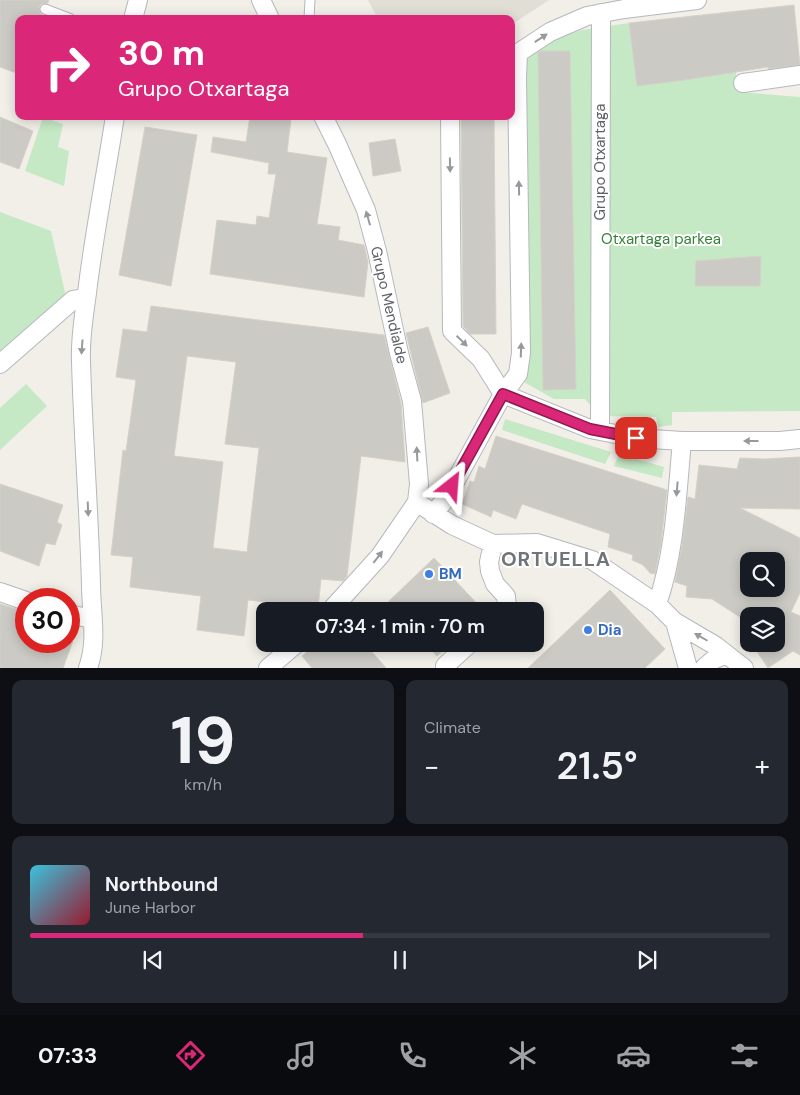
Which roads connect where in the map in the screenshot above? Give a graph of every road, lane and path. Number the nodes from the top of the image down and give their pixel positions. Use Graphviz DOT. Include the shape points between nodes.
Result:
graph roads {
  1 [pos="138,0"];
  2 [pos="260,0"];
  3 [pos="310,0"];
  4 [pos="697,0"];
  5 [pos="652,3"];
  6 [pos="45,9"];
  7 [pos="600,13"];
  8 [pos="61,15"];
  9 [pos="134,15"];
  10 [pos="268,15"];
  11 [pos="309,15"];
  12 [pos="515,54"];
  13 [pos="800,76"];
  14 [pos="743,83"];
  15 [pos="114,120"];
  16 [pos="326,120"];
  17 [pos="450,120"];
  18 [pos="86,298"];
  19 [pos="0,364"];
  20 [pos="503,394"];
  21 [pos="600,431"];
  22 [pos="800,439"];
  23 [pos="682,441"];
  24 [pos="417,502"];
  25 [pos="433,514"];
  26 [pos="493,544"];
  27 [pos="0,592"];
  28 [pos="15,597"];
  29 [pos="338,602"];
  30 [pos="507,602"];
  31 [pos="657,604"];
  32 [pos="80,617"];
  33 [pos="92,620"];
  34 [pos="675,622"];
  35 [pos="287,652"];
  36 [pos="460,652"];
  37 [pos="726,654"];
  38 [pos="445,666"];
  39 [pos="88,668"];
  40 [pos="268,668"];
  41 [pos="688,668"];
  42 [pos="704,668"];
  43 [pos="744,668"];
  1 -- 9 [label="street"];
  2 -- 10 [label="street"];
  3 -- 11 [label="lane"];
  4 -- 5 [label="street"];
  5 -- 7 [label="street"];
  6 -- 8 [label="lane"];
  12 -- 7 [label="street, one-way" via="550,32"];
  7 -- 21 [label="street, Grupo Otxartaga"];
  20 -- 12 [label="street, one-way" via="518,374 521,353"];
  13 -- 14 [label="street"];
  15 -- 18 [label="street"];
  24 -- 16 [label="street, Grupo Mendialde, one-way" via="419,484 412,401 366,210"];
  17 -- 20 [label="street, one-way" via="452,332 481,359"];
  18 -- 19 [label="street" via="73,300"];
  18 -- 33 [label="street, one-way" via="81,359"];
  20 -- 21 [label="street"];
  20 -- 25 [label="street" via="445,500"];
  21 -- 23 [label="street" via="636,438"];
  22 -- 23 [label="street, one-way" via="780,442"];
  23 -- 31 [label="street, one-way" via="674,520 664,585"];
  24 -- 25 [label="street"];
  29 -- 24 [label="street, one-way" via="380,556"];
  25 -- 26 [label="street"];
  26 -- 30 [label="street" via="490,571"];
  26 -- 31 [label="street" via="537,543 592,560"];
  27 -- 28 [label="street"];
  31 -- 34 [label="street"];
  32 -- 33 [label="street"];
  33 -- 39 [label="street" via="94,649"];
  37 -- 34 [label="street, one-way"];
  34 -- 41 [label="street"];
  35 -- 40 [label="street"];
  36 -- 38 [label="street"];
  37 -- 42 [label="street"];
  37 -- 43 [label="street"];
}
